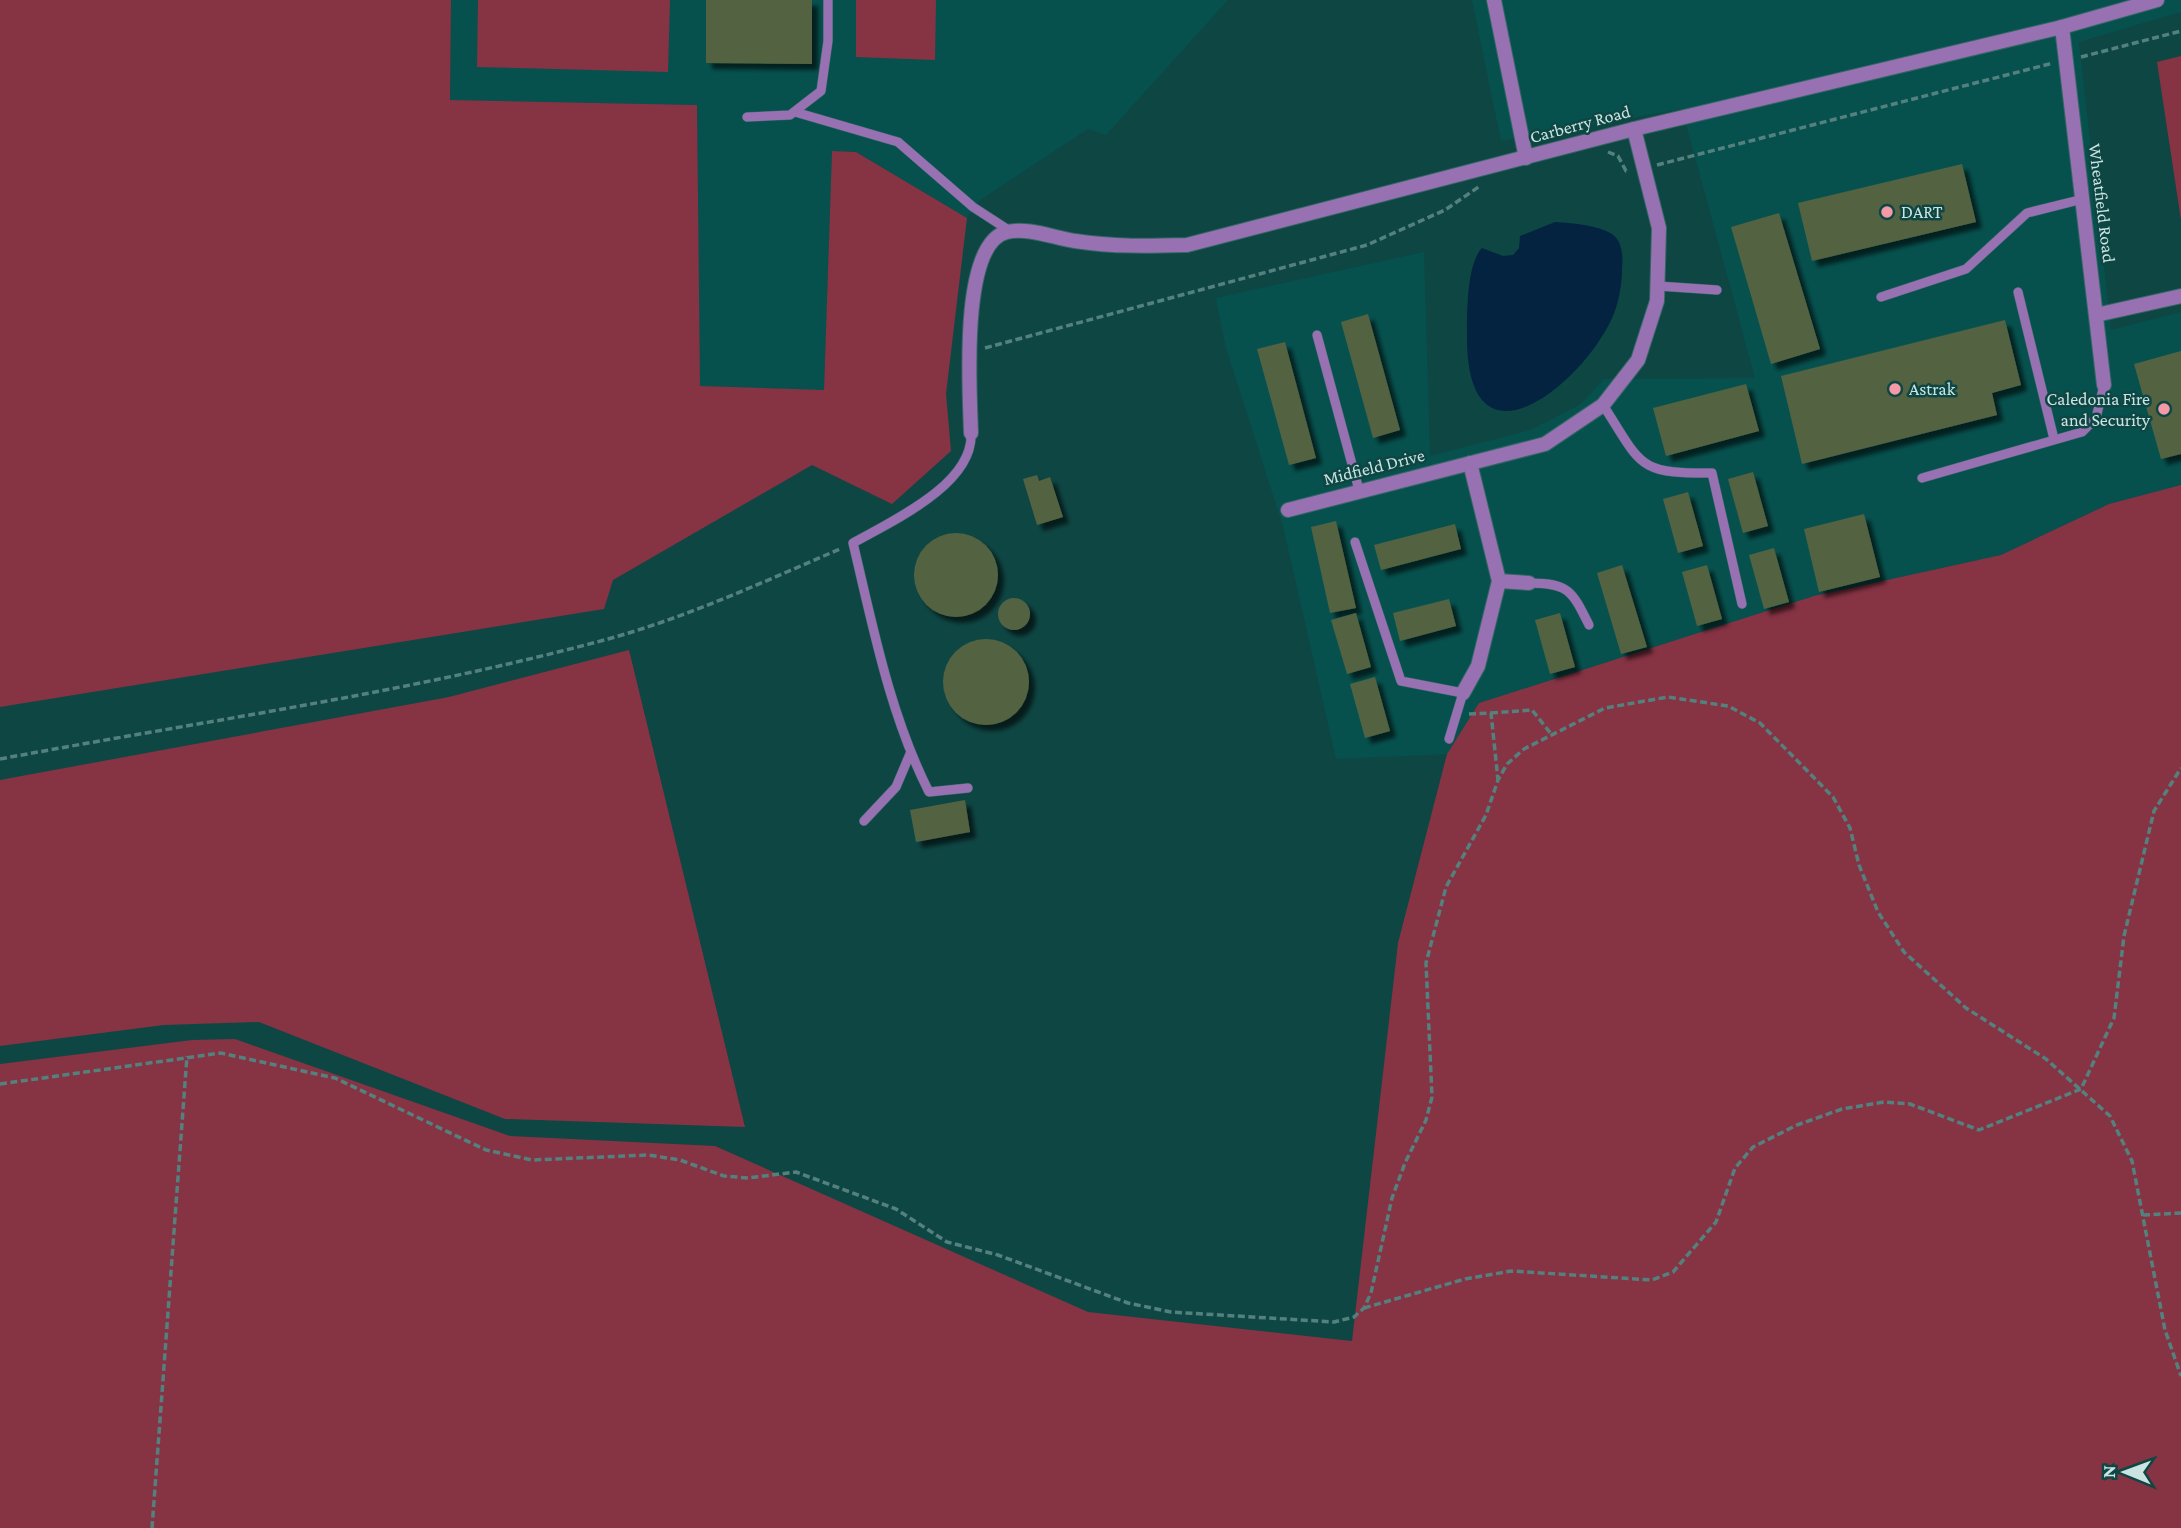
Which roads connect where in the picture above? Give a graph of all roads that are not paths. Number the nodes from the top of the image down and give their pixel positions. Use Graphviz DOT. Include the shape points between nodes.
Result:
graph roads {
  1 [pos="828,0"];
  2 [pos="1494,0"];
  3 [pos="2157,0"];
  4 [pos="2062,27"];
  5 [pos="795,112"];
  6 [pos="747,117"];
  7 [pos="1634,129"];
  8 [pos="1526,158"];
  9 [pos="2082,199"];
  10 [pos="1010,231"];
  11 [pos="1658,286"];
  12 [pos="1717,290"];
  13 [pos="2018,292"];
  14 [pos="2181,296"];
  15 [pos="1881,297"];
  16 [pos="2096,315"];
  17 [pos="1317,335"];
  18 [pos="2105,384"];
  19 [pos="1603,405"];
  20 [pos="971,433"];
  21 [pos="2054,439"];
  22 [pos="1470,463"];
  23 [pos="1922,478"];
  24 [pos="1359,491"];
  25 [pos="1288,510"];
  26 [pos="1355,542"];
  27 [pos="1499,581"];
  28 [pos="1529,583"];
  29 [pos="1742,604"];
  30 [pos="1588,625"];
  31 [pos="1463,693"];
  32 [pos="1449,738"];
  33 [pos="910,754"];
  34 [pos="968,788"];
  35 [pos="864,821"];
  1 -- 5 [label="lane" via="821,91"];
  2 -- 8 [label="street"];
  3 -- 4 [label="street, Carberry Road"];
  4 -- 7 [label="street, Carberry Road"];
  4 -- 9 [label="street, Wheatfield Road"];
  5 -- 6 [label="lane"];
  5 -- 10 [label="lane" via="898,142 973,207"];
  7 -- 8 [label="street, Carberry Road"];
  7 -- 11 [label="street, Midfield Drive" via="1659,228"];
  8 -- 10 [label="street, Carberry Road" via="1187,245 1125,247"];
  9 -- 15 [label="lane" via="2027,213 1966,269"];
  9 -- 16 [label="street, Wheatfield Road"];
  10 -- 20 [label="street" via="988,244 979,269 969,333"];
  11 -- 12 [label="lane"];
  11 -- 19 [label="street, Midfield Drive" via="1638,360"];
  13 -- 21 [label="lane"];
  14 -- 16 [label="street"];
  16 -- 18 [label="street, Wheatfield Road"];
  17 -- 24 [label="lane"];
  18 -- 21 [label="lane" via="2096,418 2082,432"];
  19 -- 22 [label="street, Midfield Drive" via="1545,444"];
  19 -- 29 [label="lane" via="1640,462 1667,474 1712,473"];
  20 -- 33 [label="lane" via="972,448 960,472 906,513 853,543"];
  21 -- 23 [label="lane"];
  22 -- 24 [label="street, Midfield Drive"];
  22 -- 27 [label="street"];
  24 -- 25 [label="street, Midfield Drive"];
  26 -- 31 [label="lane" via="1401,681"];
  27 -- 28 [label="street"];
  27 -- 31 [label="street" via="1478,666"];
  28 -- 30 [label="lane" via="1563,586 1574,596"];
  31 -- 32 [label="lane"];
  33 -- 34 [label="lane" via="929,792"];
  33 -- 35 [label="lane" via="896,787"];
}
